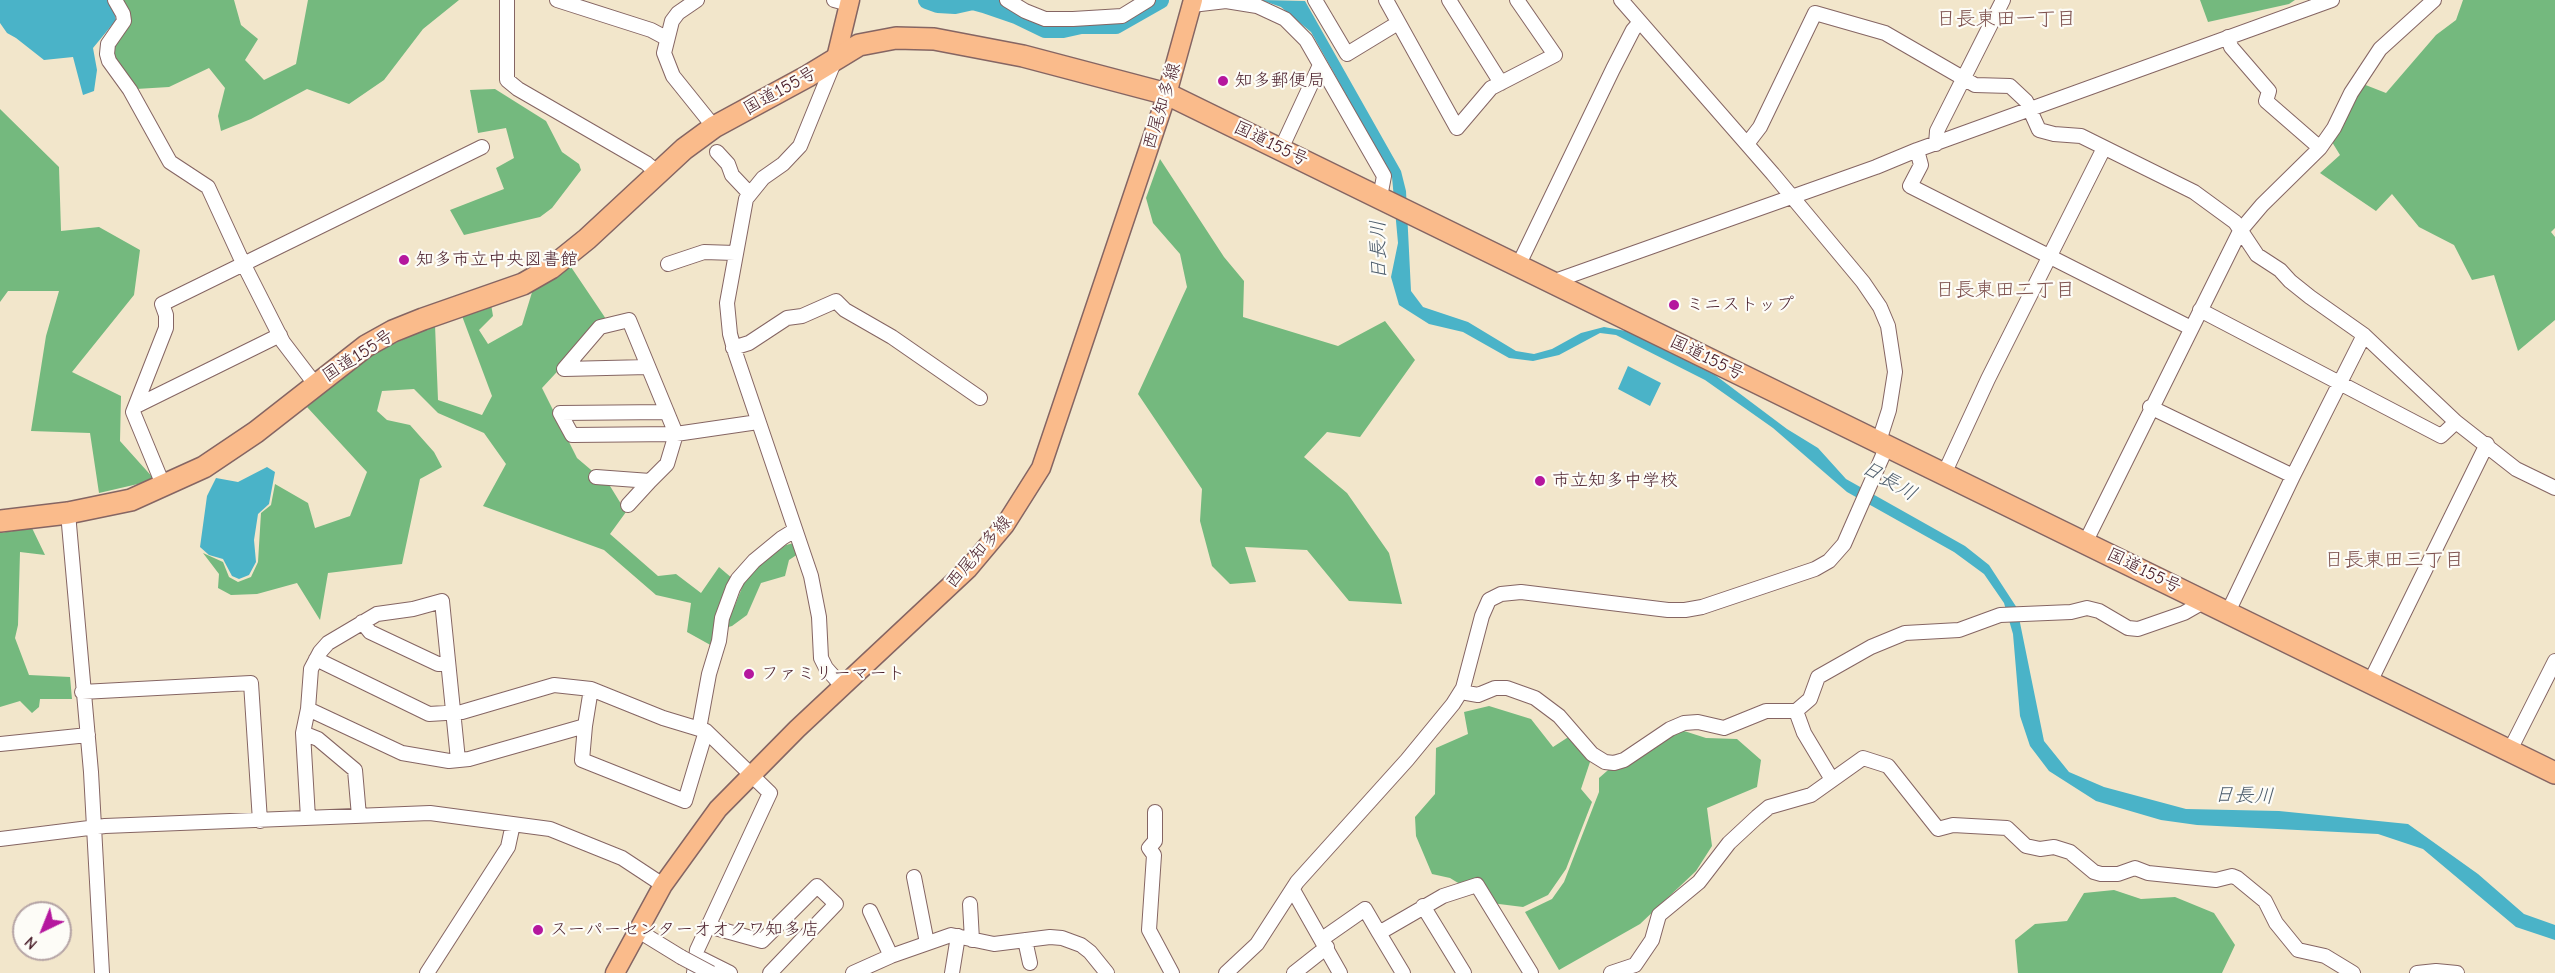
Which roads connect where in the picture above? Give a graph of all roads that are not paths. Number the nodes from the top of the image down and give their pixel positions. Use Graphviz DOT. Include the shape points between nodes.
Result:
graph roads {
  1 [pos="116,0"];
  2 [pos="507,0"];
  3 [pos="557,0"];
  4 [pos="697,0"];
  5 [pos="1007,0"];
  6 [pos="1148,0"];
  7 [pos="1315,0"];
  8 [pos="1449,0"];
  9 [pos="1517,0"];
  10 [pos="1621,0"];
  11 [pos="2003,0"];
  12 [pos="2332,0"];
  13 [pos="2434,0"];
  14 [pos="844,1"];
  15 [pos="1392,2"];
  16 [pos="1192,3"];
  17 [pos="677,6"];
  18 [pos="1640,22"];
  19 [pos="1398,23"];
  20 [pos="2228,37"];
  21 [pos="666,38"];
  22 [pos="836,58"];
  23 [pos="1320,65"];
  24 [pos="1963,79"];
  25 [pos="1501,82"];
  26 [pos="1167,94"];
  27 [pos="2029,111"];
  28 [pos="714,127"];
  29 [pos="1747,144"];
  30 [pos="1936,144"];
  31 [pos="482,147"];
  32 [pos="2104,148"];
  33 [pos="2320,148"];
  34 [pos="1281,149"];
  35 [pos="1917,150"];
  36 [pos="717,152"];
  37 [pos="658,172"];
  38 [pos="750,194"];
  39 [pos="1790,196"];
  40 [pos="1380,198"];
  41 [pos="2240,231"];
  42 [pos="735,253"];
  43 [pos="2050,255"];
  44 [pos="243,263"];
  45 [pos="668,264"];
  46 [pos="1518,266"];
  47 [pos="1552,282"];
  48 [pos="2200,310"];
  49 [pos="2191,328"];
  50 [pos="280,335"];
  51 [pos="2364,335"];
  52 [pos="734,348"];
  53 [pos="648,367"];
  54 [pos="315,384"];
  55 [pos="2341,384"];
  56 [pos="980,398"];
  57 [pos="138,405"];
  58 [pos="2150,407"];
  59 [pos="667,412"];
  60 [pos="758,422"];
  61 [pos="2456,422"];
  62 [pos="676,434"];
  63 [pos="1883,443"];
  64 [pos="2487,444"];
  65 [pos="1944,474"];
  66 [pos="2293,476"];
  67 [pos="596,477"];
  68 [pos="650,481"];
  69 [pos="165,487"];
  70 [pos="2555,488"];
  71 [pos="628,505"];
  72 [pos="68,513"];
  73 [pos="0,521"];
  74 [pos="795,530"];
  75 [pos="2085,543"];
  76 [pos="2205,601"];
  77 [pos="2228,612"];
  78 [pos="362,622"];
  79 [pos="316,659"];
  80 [pos="2555,661"];
  81 [pos="448,664"];
  82 [pos="2370,682"];
  83 [pos="843,687"];
  84 [pos="591,689"];
  85 [pos="82,692"];
  86 [pos="1461,692"];
  87 [pos="308,709"];
  88 [pos="1796,711"];
  89 [pos="453,714"];
  90 [pos="585,726"];
  91 [pos="702,730"];
  92 [pos="303,733"];
  93 [pos="88,735"];
  94 [pos="0,744"];
  95 [pos="2510,750"];
  96 [pos="459,760"];
  97 [pos="2555,772"];
  98 [pos="750,774"];
  99 [pos="1831,778"];
  100 [pos="1155,812"];
  101 [pos="359,816"];
  102 [pos="308,819"];
  103 [pos="260,821"];
  104 [pos="513,824"];
  105 [pos="94,827"];
  106 [pos="0,839"];
  107 [pos="914,877"];
  108 [pos="663,885"];
  109 [pos="1293,891"];
  110 [pos="970,904"];
  111 [pos="1423,906"];
  112 [pos="870,911"];
  113 [pos="708,926"];
  114 [pos="637,930"];
  115 [pos="1379,933"];
  116 [pos="958,936"];
  117 [pos="972,940"];
  118 [pos="1025,940"];
  119 [pos="1324,943"];
  120 [pos="927,944"];
  121 [pos="696,956"];
  122 [pos="891,956"];
  123 [pos="1030,963"];
  124 [pos="102,973"];
  125 [pos="427,973"];
  126 [pos="615,973"];
  127 [pos="694,973"];
  128 [pos="711,973"];
  129 [pos="730,973"];
  130 [pos="770,973"];
  131 [pos="853,973"];
  132 [pos="952,973"];
  133 [pos="1107,973"];
  134 [pos="1172,973"];
  135 [pos="1226,973"];
  136 [pos="1294,973"];
  137 [pos="1340,973"];
  138 [pos="1403,973"];
  139 [pos="1464,973"];
  140 [pos="1531,973"];
  141 [pos="1611,973"];
  142 [pos="2353,973"];
  143 [pos="2417,973"];
  144 [pos="2457,973"];
  1 -- 44 [label="street" via="123,21 108,44 109,61 170,162 208,187"];
  2 -- 37 [label="street" via="507,80"];
  3 -- 21 [label="street"];
  4 -- 17 [label="street"];
  5 -- 6 [label="street" via="1045,19 1073,20 1122,16"];
  7 -- 19 [label="street" via="1347,54"];
  8 -- 25 [label="street"];
  9 -- 25 [label="street" via="1555,55"];
  10 -- 18 [label="street"];
  11 -- 24 [label="street"];
  12 -- 20 [label="street"];
  13 -- 33 [label="street" via="2380,49"];
  14 -- 22 [label="main road"];
  15 -- 19 [label="street"];
  16 -- 23 [label="street" via="1226,1 1257,6 1285,18 1306,40"];
  16 -- 26 [label="main road, 西尾知多線"];
  17 -- 21 [label="street"];
  18 -- 29 [label="street"];
  18 -- 46 [label="street" via="1613,69"];
  19 -- 25 [label="street" via="1457,128 1485,94"];
  20 -- 27 [label="street"];
  20 -- 33 [label="street" via="2231,47 2269,91 2266,101"];
  21 -- 28 [label="street" via="668,69"];
  22 -- 26 [label="highway, 国道155号" via="859,45 896,38 934,39 1023,56"];
  22 -- 28 [label="highway, 国道155号"];
  22 -- 38 [label="street" via="800,147"];
  23 -- 34 [label="street"];
  23 -- 40 [label="street" via="1384,176"];
  24 -- 27 [label="street" via="1976,85 2010,86 2026,101"];
  24 -- 29 [label="street" via="1885,33 1815,13 1755,136"];
  24 -- 30 [label="street" via="1937,131"];
  26 -- 34 [label="highway, 国道155号"];
  26 -- 83 [label="main road, 西尾知多線" via="1041,468 1005,525 968,569"];
  27 -- 30 [label="street"];
  27 -- 32 [label="street" via="2039,130 2081,136"];
  28 -- 37 [label="highway, 国道155号"];
  29 -- 39 [label="street"];
  30 -- 35 [label="street"];
  31 -- 44 [label="street"];
  32 -- 41 [label="street" via="2194,192 2235,222"];
  32 -- 43 [label="street"];
  33 -- 41 [label="street"];
  34 -- 40 [label="highway, 国道155号"];
  35 -- 39 [label="street"];
  35 -- 43 [label="street" via="1921,165 1910,186"];
  36 -- 38 [label="street"];
  37 -- 54 [label="highway, 国道155号" via="551,268 523,284 393,331"];
  38 -- 42 [label="street"];
  39 -- 47 [label="street"];
  39 -- 63 [label="street" via="1880,307 1895,372"];
  40 -- 46 [label="highway, 国道155号"];
  41 -- 48 [label="street"];
  41 -- 51 [label="street" via="2257,255"];
  42 -- 45 [label="street" via="704,252"];
  42 -- 52 [label="street" via="728,303"];
  43 -- 49 [label="street"];
  43 -- 65 [label="street"];
  44 -- 50 [label="street"];
  44 -- 57 [label="street" via="162,304 166,328"];
  46 -- 47 [label="highway, 国道155号"];
  47 -- 63 [label="highway, 国道155号"];
  48 -- 49 [label="street"];
  48 -- 55 [label="street"];
  49 -- 58 [label="street"];
  50 -- 54 [label="street"];
  50 -- 57 [label="street"];
  51 -- 55 [label="street"];
  51 -- 61 [label="street"];
  52 -- 56 [label="street" via="749,343 787,318 836,301"];
  52 -- 60 [label="street"];
  53 -- 53 [label="street" via="629,320 600,327 564,369"];
  53 -- 59 [label="street"];
  54 -- 69 [label="highway, 国道155号" via="225,454"];
  55 -- 61 [label="street" via="2441,436"];
  55 -- 66 [label="street"];
  57 -- 69 [label="street" via="133,412"];
  58 -- 66 [label="street"];
  58 -- 75 [label="street"];
  59 -- 62 [label="street"];
  59 -- 62 [label="street" via="560,413 572,435"];
  60 -- 62 [label="street"];
  60 -- 74 [label="street"];
  61 -- 64 [label="street"];
  62 -- 68 [label="street" via="667,464"];
  63 -- 65 [label="highway, 国道155号"];
  63 -- 86 [label="street" via="1870,486 1844,544 1829,561 1795,577 1702,607 1668,610 1521,592 1496,596 1486,605"];
  64 -- 70 [label="street" via="2516,469"];
  64 -- 82 [label="street"];
  65 -- 75 [label="highway, 国道155号"];
  66 -- 77 [label="street"];
  67 -- 68 [label="street"];
  68 -- 71 [label="street"];
  69 -- 72 [label="highway, 国道155号" via="131,500"];
  72 -- 73 [label="highway, 国道155号"];
  72 -- 85 [label="street"];
  74 -- 83 [label="street" via="815,598 821,658"];
  74 -- 91 [label="street" via="754,561 733,588 709,674"];
  75 -- 76 [label="highway, 国道155号"];
  76 -- 77 [label="highway, 国道155号"];
  76 -- 88 [label="street" via="2138,629 2087,608 2000,615 1959,630 1905,633 1818,677 1810,699"];
  77 -- 82 [label="highway, 国道155号"];
  78 -- 79 [label="street" via="328,643"];
  78 -- 81 [label="street" via="380,637 438,664"];
  78 -- 81 [label="street" via="377,614 442,601"];
  79 -- 87 [label="street" via="311,669"];
  79 -- 89 [label="street" via="429,714"];
  80 -- 95 [label="street"];
  81 -- 89 [label="street"];
  82 -- 95 [label="highway, 国道155号"];
  83 -- 98 [label="main road, 西尾知多線"];
  84 -- 89 [label="street" via="554,685"];
  84 -- 90 [label="street"];
  84 -- 91 [label="street"];
  85 -- 93 [label="street"];
  85 -- 103 [label="street" via="251,683"];
  86 -- 88 [label="street" via="1478,695 1507,688 1535,698 1559,716 1592,754 1614,763 1684,723 1724,728 1766,711"];
  86 -- 109 [label="street"];
  87 -- 92 [label="street"];
  87 -- 96 [label="street" via="402,753"];
  88 -- 99 [label="street" via="1804,734"];
  89 -- 96 [label="street"];
  90 -- 91 [label="street" via="582,760 685,801"];
  90 -- 96 [label="street"];
  91 -- 98 [label="street"];
  92 -- 101 [label="street" via="318,739 355,770"];
  92 -- 102 [label="street"];
  93 -- 94 [label="street"];
  93 -- 105 [label="street"];
  95 -- 97 [label="highway, 国道155号"];
  98 -- 108 [label="main road, 西尾知多線" via="718,808"];
  98 -- 113 [label="street" via="770,793"];
  99 -- 141 [label="street" via="1811,795 1769,807 1743,829 1699,882 1659,915 1652,940 1635,964"];
  99 -- 142 [label="street" via="1863,758 1879,762 1888,766 1938,829 1953,825 2007,828 2026,846 2070,852 2094,872 2118,874 2135,868 2148,873 2216,880 2232,876 2265,901 2298,950 2325,956"];
  100 -- 134 [label="street" via="1155,841 1149,848 1154,855 1149,930"];
  101 -- 102 [label="street"];
  101 -- 104 [label="street" via="429,813"];
  102 -- 103 [label="street"];
  103 -- 105 [label="street"];
  104 -- 108 [label="street" via="550,829 622,858"];
  104 -- 125 [label="street" via="508,848"];
  105 -- 106 [label="street"];
  105 -- 124 [label="street"];
  107 -- 120 [label="street"];
  108 -- 114 [label="main road, 西尾知多線"];
  109 -- 119 [label="street"];
  109 -- 135 [label="street" via="1257,944"];
  110 -- 117 [label="street"];
  111 -- 115 [label="street"];
  111 -- 139 [label="street"];
  111 -- 140 [label="street" via="1478,885"];
  112 -- 122 [label="street"];
  113 -- 121 [label="street"];
  113 -- 130 [label="street" via="762,942 817,886 836,903"];
  114 -- 126 [label="main road, 西尾知多線"];
  114 -- 128 [label="street, bridge"];
  115 -- 119 [label="street" via="1365,909"];
  115 -- 138 [label="street"];
  116 -- 117 [label="street"];
  116 -- 120 [label="street" via="945,936"];
  116 -- 132 [label="street"];
  117 -- 118 [label="street" via="994,945"];
  118 -- 123 [label="street"];
  118 -- 133 [label="street" via="1050,937 1075,942 1090,952"];
  119 -- 136 [label="street"];
  119 -- 137 [label="street"];
  120 -- 122 [label="street"];
  121 -- 127 [label="street"];
  121 -- 129 [label="street"];
  122 -- 131 [label="street"];
  143 -- 144 [label="street"];
}
